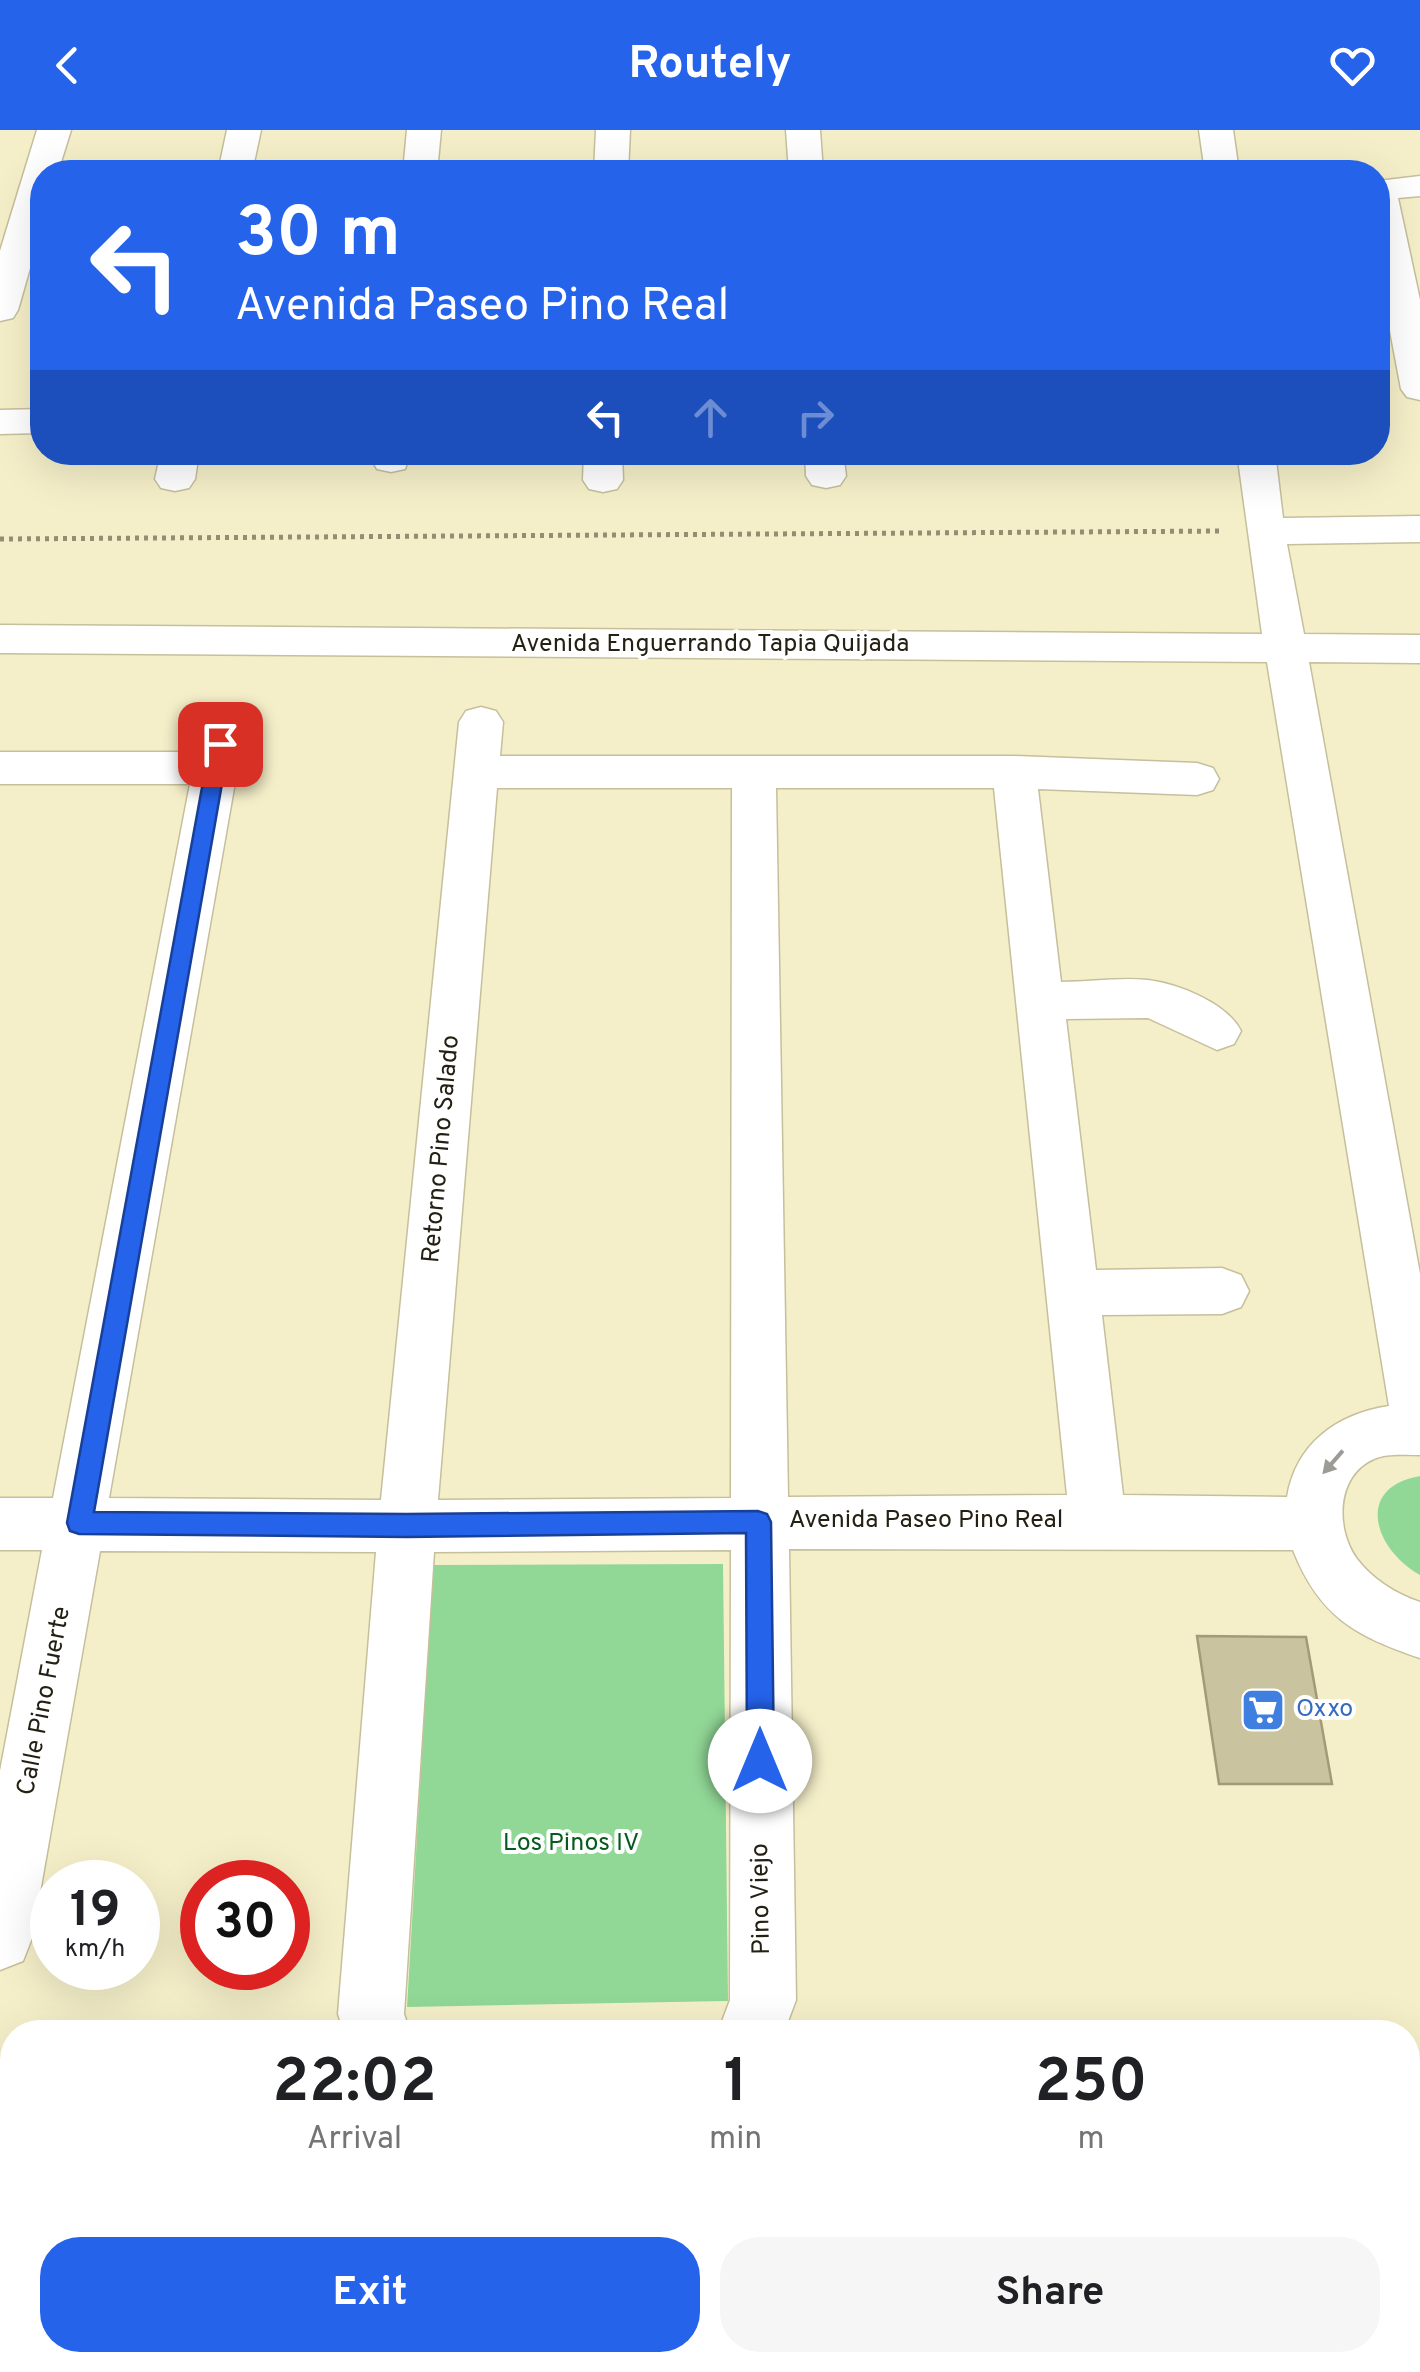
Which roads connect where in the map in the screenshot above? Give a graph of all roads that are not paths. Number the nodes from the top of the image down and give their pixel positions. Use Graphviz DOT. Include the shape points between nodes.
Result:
graph roads {
  1 [pos="54,130"];
  2 [pos="244,130"];
  3 [pos="424,130"];
  4 [pos="613,130"];
  5 [pos="804,130"];
  6 [pos="1216,130"];
  7 [pos="45,160"];
  8 [pos="238,160"];
  9 [pos="421,160"];
  10 [pos="612,160"];
  11 [pos="805,160"];
  12 [pos="1220,160"];
  13 [pos="1420,186"];
  14 [pos="1390,188"];
  15 [pos="30,210"];
  16 [pos="1390,227"];
  17 [pos="1410,295"];
  18 [pos="0,310"];
  19 [pos="1420,389"];
  20 [pos="30,421"];
  21 [pos="0,422"];
  22 [pos="1257,465"];
  23 [pos="1420,529"];
  24 [pos="1265,531"];
  25 [pos="0,639"];
  26 [pos="1286,650"];
  27 [pos="1420,650"];
  28 [pos="481,722"];
  29 [pos="0,768"];
  30 [pos="477,772"];
  31 [pos="754,772"];
  32 [pos="1014,772"];
  33 [pos="1197,779"];
  34 [pos="1042,1001"];
  35 [pos="1216,1031"];
  36 [pos="1222,1291"];
  37 [pos="1071,1293"];
  38 [pos="1420,1429"];
  39 [pos="1098,1521"];
  40 [pos="758,1522"];
  41 [pos="79,1523"];
  42 [pos="0,1524"];
  43 [pos="1313,1524"];
  44 [pos="407,1526"];
  45 [pos="1420,1630"];
  46 [pos="0,1938"];
  47 [pos="374,2020"];
  48 [pos="756,2020"];
  1 -- 7 [label="street"];
  2 -- 8 [label="street"];
  3 -- 9 [label="street"];
  4 -- 10 [label="street"];
  5 -- 11 [label="street"];
  6 -- 12 [label="street"];
  13 -- 14 [label="street"];
  15 -- 18 [label="street"];
  16 -- 17 [label="street"];
  17 -- 19 [label="street"];
  20 -- 21 [label="street"];
  22 -- 24 [label="street"];
  23 -- 24 [label="street"];
  24 -- 26 [label="street"];
  25 -- 26 [label="street, Avenida Enguerrando Tapia Quijada"];
  26 -- 27 [label="street, Avenida Enguerrando Tapia Quijada"];
  26 -- 38 [label="street"];
  28 -- 30 [label="street, Retorno Pino Salado"];
  29 -- 41 [label="street, Calle Pino Fuerte" via="220,744"];
  30 -- 31 [label="street"];
  30 -- 44 [label="street, Retorno Pino Salado"];
  31 -- 32 [label="street"];
  31 -- 40 [label="street"];
  32 -- 33 [label="street"];
  32 -- 34 [label="street"];
  34 -- 35 [label="street" via="1148,999"];
  34 -- 37 [label="street"];
  36 -- 37 [label="street"];
  37 -- 39 [label="street"];
  38 -- 43 [label="street, one-way" via="1384,1430 1352,1442 1328,1463 1314,1491"];
  39 -- 40 [label="street, Avenida Paseo Pino Real"];
  39 -- 43 [label="street, Avenida Paseo Pino Real"];
  40 -- 44 [label="street, Avenida Paseo Pino Real"];
  40 -- 48 [label="street, Pino Viejo" via="763,2000"];
  41 -- 42 [label="street, Avenida Paseo Pino Real"];
  41 -- 44 [label="street, Avenida Paseo Pino Real"];
  41 -- 46 [label="street, Calle Pino Fuerte"];
  43 -- 45 [label="street" via="1337,1579 1390,1620"];
  44 -- 47 [label="street"];
}
